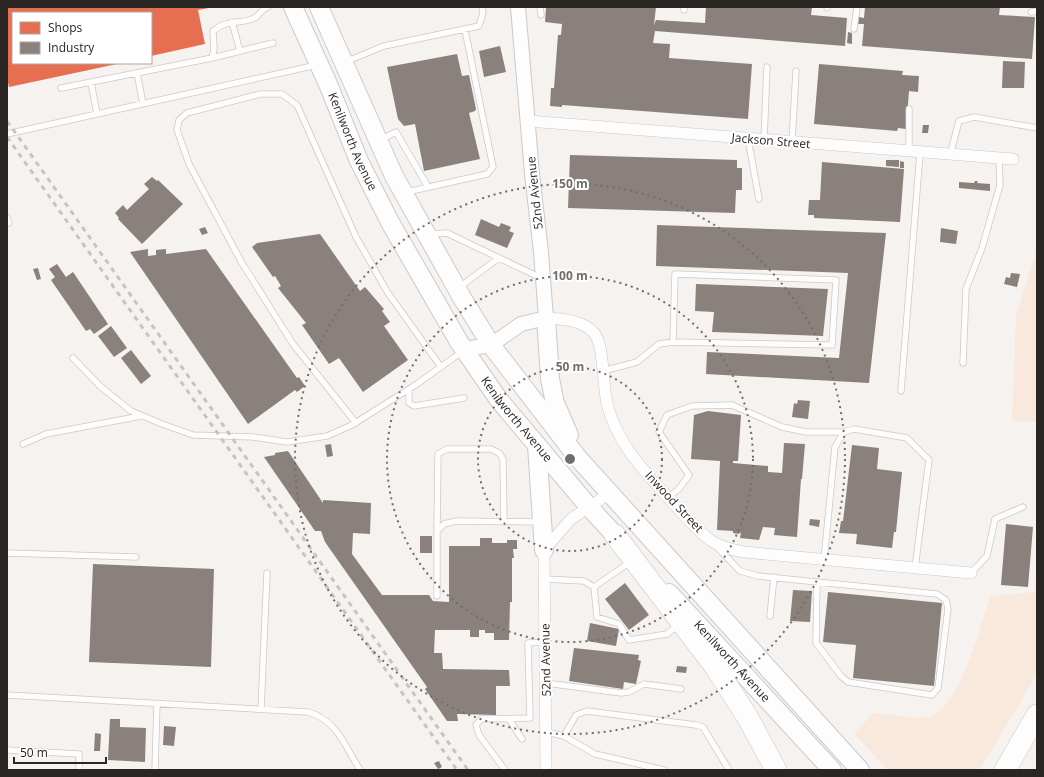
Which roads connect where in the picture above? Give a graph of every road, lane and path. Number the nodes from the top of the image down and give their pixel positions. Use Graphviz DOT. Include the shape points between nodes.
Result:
graph roads {
  1 [pos="268,7"];
  2 [pos="293,7"];
  3 [pos="319,7"];
  4 [pos="482,7"];
  5 [pos="518,7"];
  6 [pos="540,7"];
  7 [pos="857,7"];
  8 [pos="540,15"];
  9 [pos="232,22"];
  10 [pos="854,29"];
  11 [pos="465,30"];
  12 [pos="274,43"];
  13 [pos="240,51"];
  14 [pos="212,58"];
  15 [pos="343,63"];
  16 [pos="319,65"];
  17 [pos="767,67"];
  18 [pos="796,71"];
  19 [pos="137,73"];
  20 [pos="91,82"];
  21 [pos="61,88"];
  22 [pos="143,104"];
  23 [pos="909,109"];
  24 [pos="97,114"];
  25 [pos="528,121"];
  26 [pos="1037,128"];
  27 [pos="7,134"];
  28 [pos="748,139"];
  29 [pos="764,140"];
  30 [pos="378,141"];
  31 [pos="792,142"];
  32 [pos="909,152"];
  33 [pos="920,153"];
  34 [pos="950,155"];
  35 [pos="999,158"];
  36 [pos="1013,159"];
  37 [pos="428,188"];
  38 [pos="403,193"];
  39 [pos="759,199"];
  40 [pos="425,234"];
  41 [pos="499,258"];
  42 [pos="543,279"];
  43 [pos="456,289"];
  44 [pos="546,318"];
  45 [pos="673,342"];
  46 [pos="491,345"];
  47 [pos="464,350"];
  48 [pos="73,358"];
  49 [pos="963,364"];
  50 [pos="440,367"];
  51 [pos="602,371"];
  52 [pos="409,389"];
  53 [pos="901,390"];
  54 [pos="464,398"];
  55 [pos="141,416"];
  56 [pos="356,423"];
  57 [pos="844,432"];
  58 [pos="23,444"];
  59 [pos="537,446"];
  60 [pos="578,458"];
  61 [pos="610,493"];
  62 [pos="668,497"];
  63 [pos="589,507"];
  64 [pos="1023,507"];
  65 [pos="504,522"];
  66 [pos="542,522"];
  67 [pos="437,531"];
  68 [pos="615,535"];
  69 [pos="713,542"];
  70 [pos="544,550"];
  71 [pos="7,553"];
  72 [pos="136,557"];
  73 [pos="633,559"];
  74 [pos="824,560"];
  75 [pos="915,568"];
  76 [pos="971,573"];
  77 [pos="267,574"];
  78 [pos="774,577"];
  79 [pos="544,579"];
  80 [pos="817,582"];
  81 [pos="594,587"];
  82 [pos="436,596"];
  83 [pos="770,616"];
  84 [pos="682,622"];
  85 [pos="545,642"];
  86 [pos="546,683"];
  87 [pos="681,688"];
  88 [pos="7,695"];
  89 [pos="157,704"];
  90 [pos="261,709"];
  91 [pos="1037,715"];
  92 [pos="509,719"];
  93 [pos="546,732"];
  94 [pos="564,736"];
  95 [pos="522,739"];
  96 [pos="7,750"];
  97 [pos="78,770"];
  98 [pos="155,770"];
  99 [pos="360,770"];
  100 [pos="505,770"];
  101 [pos="546,770"];
  102 [pos="664,770"];
  103 [pos="729,770"];
  104 [pos="776,770"];
  105 [pos="832,770"];
  106 [pos="860,770"];
  107 [pos="1005,770"];
  1 -- 9 [label="lane" via="255,18"];
  2 -- 16 [label="main road, Kenilworth Avenue"];
  3 -- 15 [label="main road, Kenilworth Avenue"];
  4 -- 11 [label="lane" via="479,26"];
  5 -- 25 [label="street, 52nd Avenue"];
  6 -- 8 [label="lane"];
  7 -- 10 [label="lane"];
  9 -- 13 [label="lane"];
  9 -- 14 [label="lane" via="221,24 213,31"];
  11 -- 15 [label="lane" via="384,46"];
  11 -- 37 [label="lane" via="493,166 486,174"];
  12 -- 13 [label="lane"];
  13 -- 14 [label="lane"];
  14 -- 19 [label="lane"];
  15 -- 30 [label="main road, Kenilworth Avenue"];
  16 -- 22 [label="lane"];
  16 -- 47 [label="main road, Kenilworth Avenue" via="359,161 391,224"];
  17 -- 29 [label="lane"];
  18 -- 31 [label="lane"];
  19 -- 20 [label="lane"];
  19 -- 22 [label="lane"];
  20 -- 21 [label="lane"];
  20 -- 24 [label="lane"];
  22 -- 24 [label="lane"];
  23 -- 32 [label="lane"];
  24 -- 27 [label="lane"];
  25 -- 28 [label="street, Jackson Street"];
  25 -- 42 [label="street, 52nd Avenue"];
  26 -- 34 [label="lane" via="974,117 959,121"];
  28 -- 29 [label="street, Jackson Street"];
  28 -- 39 [label="lane"];
  29 -- 31 [label="street, Jackson Street"];
  30 -- 37 [label="lane" via="396,132"];
  30 -- 38 [label="main road, Kenilworth Avenue"];
  31 -- 32 [label="street, Jackson Street"];
  32 -- 33 [label="street, Jackson Street"];
  33 -- 34 [label="street, Jackson Street"];
  33 -- 53 [label="lane"];
  34 -- 35 [label="street, Jackson Street"];
  35 -- 36 [label="street, Jackson Street"];
  35 -- 49 [label="lane" via="1000,185 982,248 966,289"];
  37 -- 38 [label="lane"];
  38 -- 40 [label="main road, Kenilworth Avenue"];
  40 -- 41 [label="lane" via="448,233"];
  40 -- 43 [label="main road, Kenilworth Avenue"];
  41 -- 42 [label="lane"];
  41 -- 43 [label="lane"];
  42 -- 44 [label="street, 52nd Avenue"];
  43 -- 46 [label="main road, Kenilworth Avenue"];
  44 -- 46 [label="street" via="522,324"];
  44 -- 51 [label="street, Inwood Street" via="587,326 598,340"];
  44 -- 60 [label="main road" via="550,379 555,403"];
  45 -- 45 [label="lane" via="675,274 836,280 832,345"];
  45 -- 51 [label="lane" via="659,344 637,362"];
  46 -- 47 [label="street"];
  46 -- 60 [label="main road, Kenilworth Avenue"];
  47 -- 50 [label="lane"];
  47 -- 59 [label="main road, Kenilworth Avenue" via="499,400"];
  48 -- 55 [label="lane" via="100,386"];
  50 -- 52 [label="lane"];
  50 -- 56 [label="lane" via="388,293 356,237 297,105 282,94 260,94 187,114 179,120 177,130 189,164 235,250 293,344"];
  51 -- 62 [label="street, Inwood Street" via="608,407 615,428 628,450"];
  52 -- 54 [label="lane" via="409,403 414,406"];
  52 -- 56 [label="lane"];
  55 -- 56 [label="lane" via="193,435 253,437 287,442 327,436"];
  55 -- 58 [label="lane" via="46,434"];
  57 -- 62 [label="lane" via="806,432 782,427 732,405 692,406 667,415 659,432 689,475 678,490"];
  57 -- 74 [label="lane" via="835,447"];
  57 -- 75 [label="lane" via="854,429 907,438 929,460"];
  59 -- 63 [label="main road, Kenilworth Avenue"];
  59 -- 66 [label="main road"];
  60 -- 61 [label="main road, Kenilworth Avenue"];
  61 -- 63 [label="street"];
  61 -- 106 [label="main road, Kenilworth Avenue"];
  62 -- 69 [label="street, Inwood Street"];
  63 -- 68 [label="main road, Kenilworth Avenue"];
  63 -- 70 [label="street" via="571,519"];
  64 -- 76 [label="lane" via="995,519 987,556"];
  65 -- 66 [label="lane"];
  65 -- 67 [label="lane" via="456,521 444,524"];
  65 -- 67 [label="lane" via="503,459 499,453 490,450 447,449 438,454"];
  66 -- 70 [label="main road"];
  67 -- 82 [label="lane"];
  68 -- 73 [label="highway"];
  68 -- 105 [label="main road, Kenilworth Avenue"];
  69 -- 74 [label="street, Inwood Street" via="727,549 744,552"];
  69 -- 78 [label="lane" via="740,571"];
  70 -- 79 [label="street, 52nd Avenue"];
  71 -- 72 [label="lane"];
  73 -- 81 [label="lane"];
  73 -- 84 [label="highway"];
  74 -- 75 [label="street, Inwood Street"];
  75 -- 76 [label="street, Inwood Street"];
  77 -- 90 [label="lane"];
  78 -- 80 [label="lane"];
  78 -- 83 [label="lane"];
  79 -- 81 [label="lane" via="584,581"];
  79 -- 85 [label="street, 52nd Avenue"];
  80 -- 80 [label="lane" via="937,594 946,600 948,609 938,688 932,695 848,682 841,676 816,643"];
  81 -- 84 [label="lane" via="597,616 619,624 629,640 667,634"];
  84 -- 104 [label="highway" via="748,718"];
  85 -- 86 [label="street, 52nd Avenue"];
  85 -- 92 [label="lane" via="528,643 530,718"];
  86 -- 87 [label="lane" via="621,693 644,684"];
  86 -- 93 [label="street, 52nd Avenue"];
  88 -- 89 [label="lane"];
  89 -- 90 [label="lane"];
  89 -- 98 [label="lane"];
  90 -- 99 [label="lane" via="320,715 335,730"];
  91 -- 107 [label="highway"];
  92 -- 95 [label="lane"];
  92 -- 100 [label="lane" via="481,719 476,725 479,735"];
  93 -- 94 [label="lane"];
  93 -- 101 [label="street, 52nd Avenue"];
  94 -- 102 [label="lane" via="595,754"];
  94 -- 103 [label="lane" via="576,715 587,712 696,725 703,727"];
  96 -- 97 [label="lane" via="80,754"];
}
